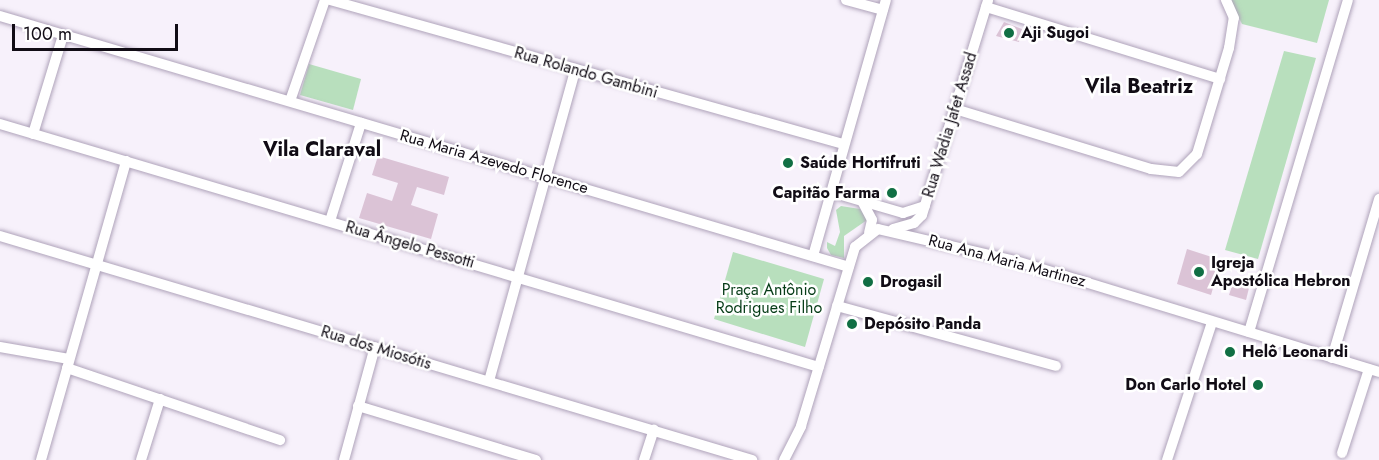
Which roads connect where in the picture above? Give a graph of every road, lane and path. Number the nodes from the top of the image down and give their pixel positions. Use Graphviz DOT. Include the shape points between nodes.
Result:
graph roads {
  1 [pos="325,0"];
  2 [pos="330,0"];
  3 [pos="846,0"];
  4 [pos="1226,0"];
  5 [pos="1348,0"];
  6 [pos="987,4"];
  7 [pos="885,5"];
  8 [pos="0,16"];
  9 [pos="63,34"];
  10 [pos="575,70"];
  11 [pos="1220,79"];
  12 [pos="290,100"];
  13 [pos="955,109"];
  14 [pos="362,123"];
  15 [pos="0,124"];
  16 [pos="33,134"];
  17 [pos="843,144"];
  18 [pos="126,161"];
  19 [pos="546,177"];
  20 [pos="831,192"];
  21 [pos="1379,199"];
  22 [pos="862,201"];
  23 [pos="925,206"];
  24 [pos="330,221"];
  25 [pos="890,230"];
  26 [pos="869,233"];
  27 [pos="0,236"];
  28 [pos="813,256"];
  29 [pos="98,265"];
  30 [pos="849,267"];
  31 [pos="518,277"];
  32 [pos="837,306"];
  33 [pos="1212,322"];
  34 [pos="1249,332"];
  35 [pos="0,347"];
  36 [pos="375,347"];
  37 [pos="1332,358"];
  38 [pos="68,363"];
  39 [pos="1056,366"];
  40 [pos="819,367"];
  41 [pos="1374,371"];
  42 [pos="489,381"];
  43 [pos="160,399"];
  44 [pos="358,406"];
  45 [pos="654,430"];
  46 [pos="280,440"];
  47 [pos="1342,453"];
  48 [pos="41,460"];
  49 [pos="141,460"];
  50 [pos="344,460"];
  51 [pos="536,460"];
  52 [pos="644,460"];
  53 [pos="752,460"];
  54 [pos="783,460"];
  55 [pos="1167,460"];
  1 -- 12 [label="street"];
  2 -- 10 [label="street, Rua Rolando Gambini"];
  3 -- 7 [label="street"];
  4 -- 11 [label="street" via="1234,25"];
  5 -- 34 [label="street"];
  6 -- 11 [label="street"];
  6 -- 13 [label="street, Rua Wadia Jafet Assad"];
  7 -- 17 [label="street"];
  8 -- 9 [label="street, Rua Maria Azevedo Florence"];
  9 -- 12 [label="street, Rua Maria Azevedo Florence"];
  9 -- 16 [label="street"];
  10 -- 17 [label="street, Rua Rolando Gambini"];
  10 -- 19 [label="street"];
  11 -- 13 [label="street" via="1197,154 1179,172 1151,169"];
  12 -- 14 [label="street, Rua Maria Azevedo Florence"];
  13 -- 23 [label="street, Rua Wadia Jafet Assad"];
  14 -- 19 [label="street, Rua Maria Azevedo Florence"];
  14 -- 24 [label="street"];
  15 -- 16 [label="street, Rua Ângelo Pessotti"];
  16 -- 18 [label="street, Rua Ângelo Pessotti"];
  17 -- 20 [label="street"];
  18 -- 24 [label="street, Rua Ângelo Pessotti"];
  18 -- 29 [label="street"];
  19 -- 28 [label="street, Rua Maria Azevedo Florence"];
  19 -- 31 [label="street"];
  20 -- 22 [label="street"];
  20 -- 28 [label="street"];
  21 -- 37 [label="street"];
  22 -- 23 [label="street" via="903,213"];
  22 -- 26 [label="street" via="872,220"];
  23 -- 25 [label="street, Rua Wadia Jafet Assad" via="918,221"];
  24 -- 31 [label="street, Rua Ângelo Pessotti"];
  25 -- 26 [label="street, Rua Ana Maria Martinez"];
  25 -- 33 [label="street, Rua Ana Maria Martinez" via="1016,261"];
  26 -- 30 [label="street" via="855,247"];
  27 -- 29 [label="street, Rua dos Miosótis"];
  28 -- 30 [label="street, Rua Maria Azevedo Florence"];
  29 -- 36 [label="street, Rua dos Miosótis"];
  29 -- 38 [label="street"];
  30 -- 32 [label="street"];
  31 -- 40 [label="street, Rua Ângelo Pessotti"];
  31 -- 42 [label="street"];
  32 -- 39 [label="street"];
  32 -- 40 [label="street"];
  33 -- 34 [label="street, Rua Ana Maria Martinez"];
  33 -- 55 [label="street"];
  34 -- 37 [label="street, Rua Ana Maria Martinez"];
  35 -- 38 [label="street"];
  36 -- 42 [label="street, Rua dos Miosótis"];
  36 -- 44 [label="street"];
  37 -- 41 [label="street, Rua Ana Maria Martinez"];
  38 -- 43 [label="street"];
  38 -- 48 [label="street"];
  40 -- 54 [label="street" via="801,426"];
  41 -- 47 [label="street"];
  42 -- 45 [label="street, Rua dos Miosótis"];
  43 -- 46 [label="street"];
  43 -- 49 [label="street"];
  44 -- 50 [label="street"];
  44 -- 51 [label="street"];
  45 -- 52 [label="street"];
  45 -- 53 [label="street, Rua dos Miosótis"];
}
